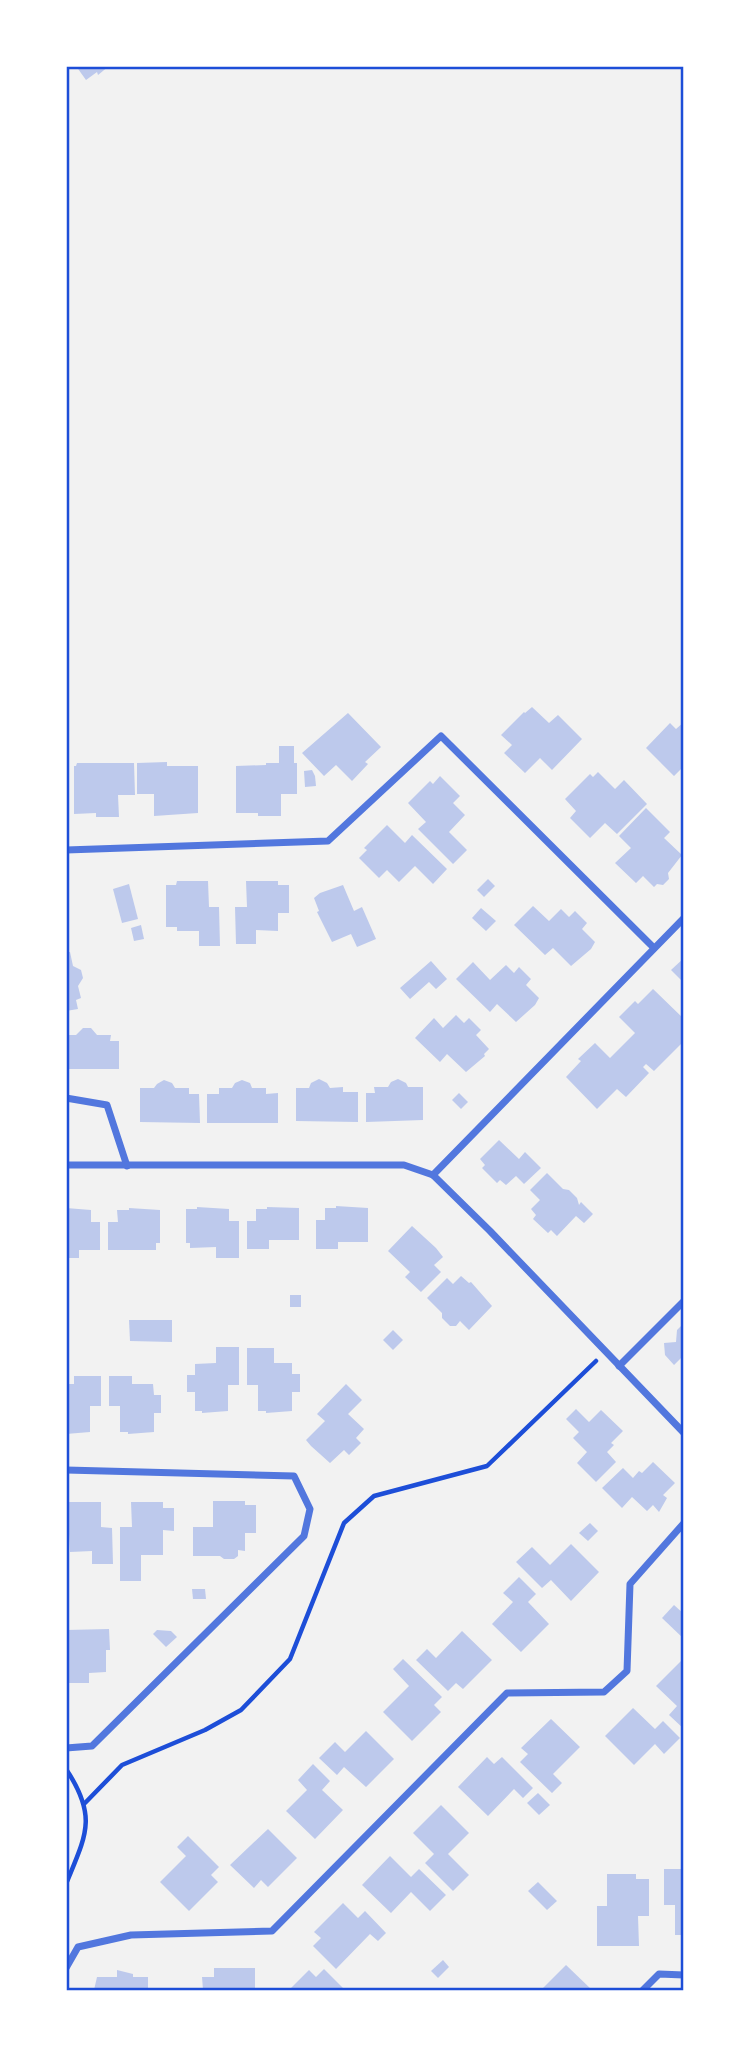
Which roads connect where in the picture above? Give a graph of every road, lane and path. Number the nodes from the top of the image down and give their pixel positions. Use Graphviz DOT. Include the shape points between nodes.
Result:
graph roads {
  1 [pos="66,850"];
  2 [pos="684,918"];
  3 [pos="654,948"];
  4 [pos="66,1098"];
  5 [pos="66,1166"];
  6 [pos="127,1166"];
  7 [pos="433,1175"];
  8 [pos="684,1301"];
  9 [pos="605,1352"];
  10 [pos="619,1366"];
  11 [pos="684,1433"];
  12 [pos="66,1469"];
  13 [pos="684,1523"];
  14 [pos="66,1748"];
  15 [pos="66,1769"];
  16 [pos="85,1803"];
  17 [pos="66,1884"];
  18 [pos="66,1968"];
  19 [pos="684,1975"];
  20 [pos="643,1990"];
  1 -- 3 [label="street" via="328,841 441,736"];
  2 -- 3 [label="street"];
  3 -- 7 [label="street"];
  4 -- 6 [label="street" via="107,1105"];
  5 -- 6 [label="street"];
  6 -- 7 [label="street" via="404,1165"];
  7 -- 9 [label="street"];
  8 -- 10 [label="street"];
  9 -- 10 [label="street"];
  9 -- 16 [label="path" via="487,1466 374,1496 344,1523 290,1659 241,1710 122,1765"];
  10 -- 11 [label="street"];
  12 -- 14 [label="street" via="294,1476 310,1508 304,1536 92,1746"];
  13 -- 18 [label="street" via="630,1584 627,1671 604,1692 507,1693 272,1931 131,1935 78,1947"];
  15 -- 16 [label="path"];
  16 -- 17 [label="path" via="85,1836"];
  19 -- 20 [label="street" via="659,1974"];
}
